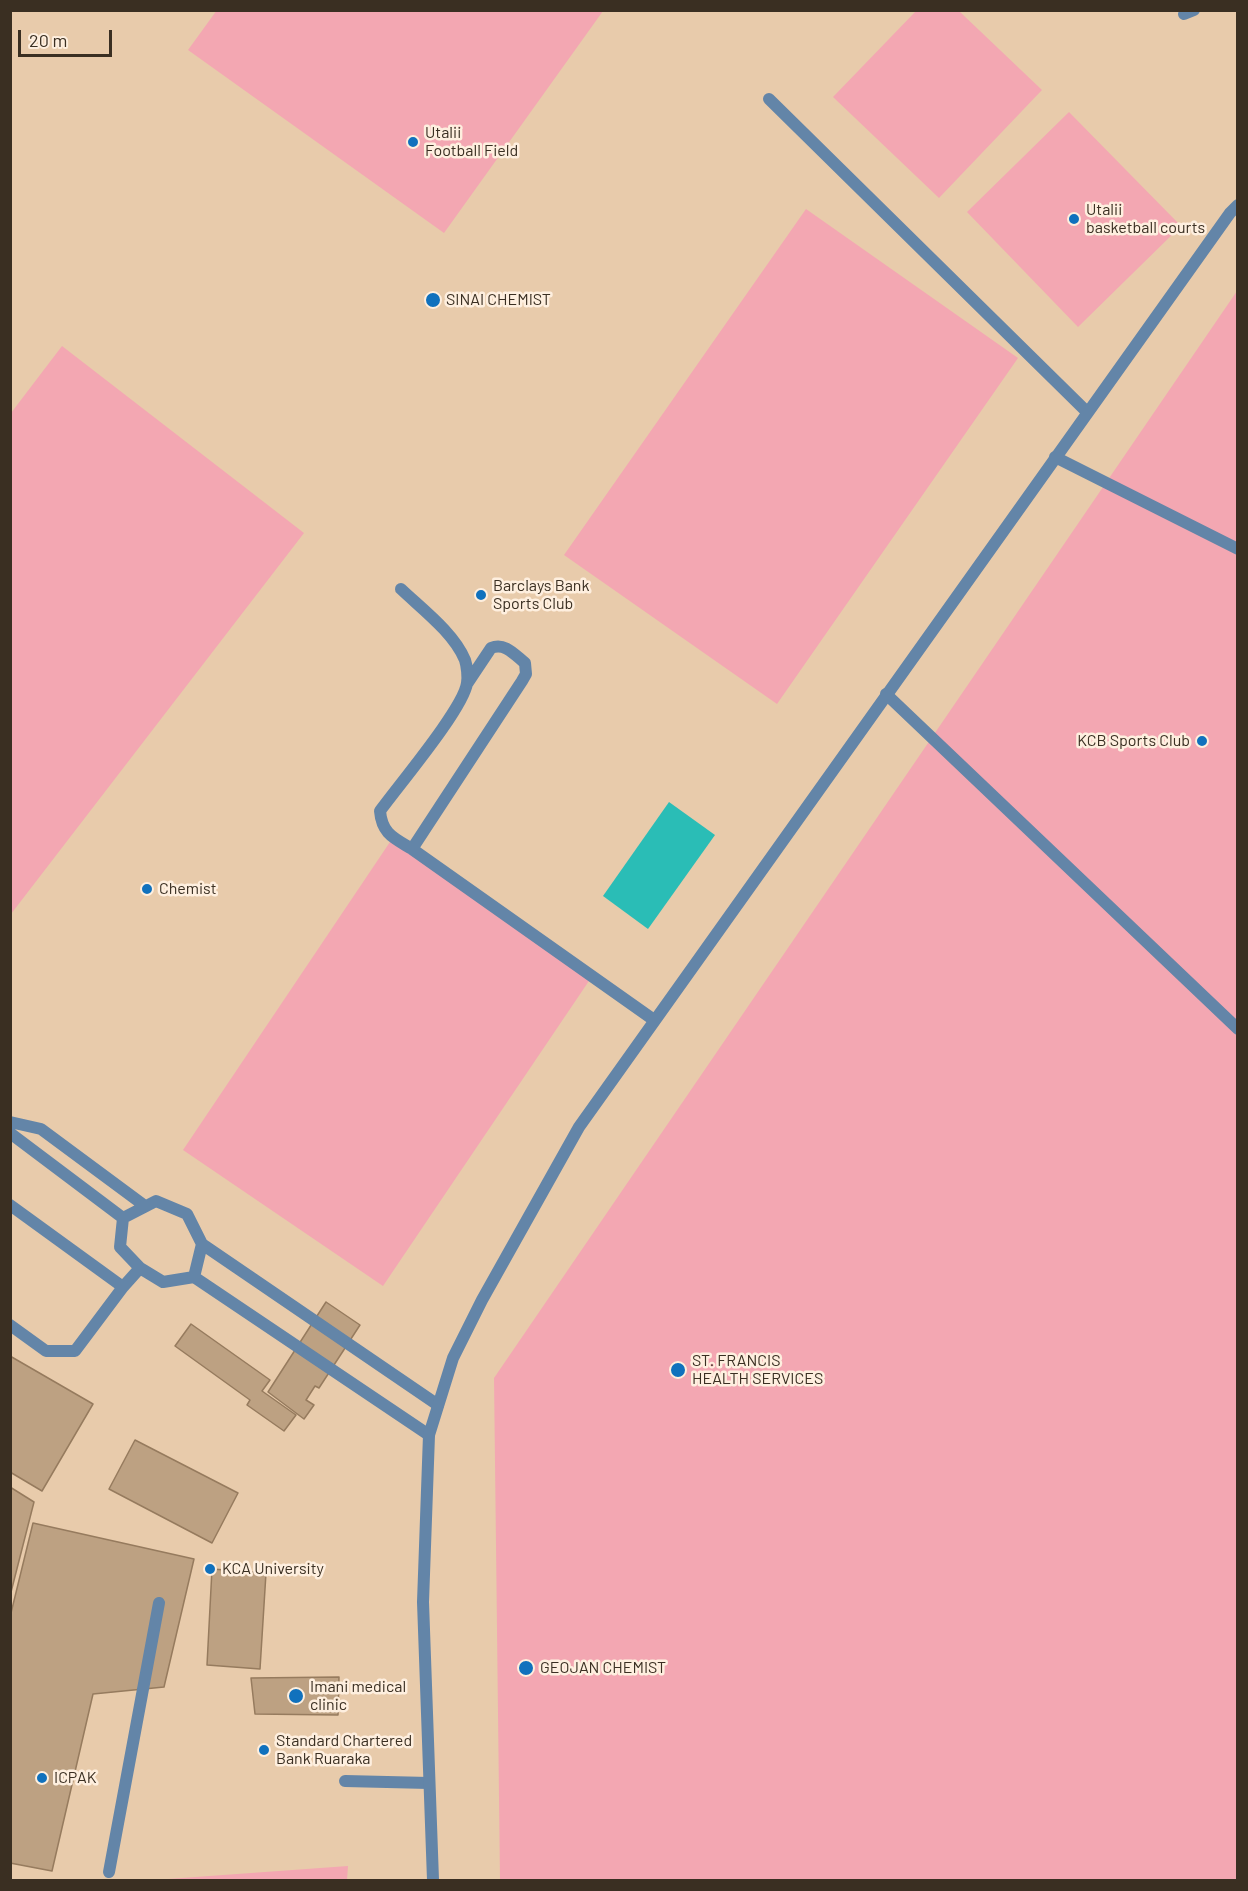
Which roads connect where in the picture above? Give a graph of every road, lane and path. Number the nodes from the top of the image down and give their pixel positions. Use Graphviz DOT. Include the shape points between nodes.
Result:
graph roads {
  1 [pos="769,99"];
  2 [pos="1238,205"];
  3 [pos="1087,412"];
  4 [pos="1055,457"];
  5 [pos="1238,549"];
  6 [pos="401,589"];
  7 [pos="467,684"];
  8 [pos="885,694"];
  9 [pos="412,849"];
  10 [pos="654,1020"];
  11 [pos="1238,1029"];
  12 [pos="10,1122"];
  13 [pos="10,1133"];
  14 [pos="10,1205"];
  15 [pos="145,1206"];
  16 [pos="123,1218"];
  17 [pos="202,1244"];
  18 [pos="140,1268"];
  19 [pos="194,1276"];
  20 [pos="123,1287"];
  21 [pos="10,1325"];
  22 [pos="438,1406"];
  23 [pos="429,1435"];
  24 [pos="159,1603"];
  25 [pos="345,1781"];
  26 [pos="429,1783"];
  27 [pos="109,1872"];
  28 [pos="433,1881"];
  1 -- 3 [label="street"];
  2 -- 3 [label="street"];
  3 -- 4 [label="street"];
  4 -- 5 [label="street"];
  4 -- 8 [label="street"];
  6 -- 7 [label="street" via="458,647 466,662"];
  7 -- 9 [label="street" via="456,708 380,811 381,823 389,834"];
  7 -- 9 [label="street" via="496,645 504,646 525,663 522,681"];
  8 -- 10 [label="street"];
  8 -- 11 [label="street"];
  9 -- 10 [label="street"];
  10 -- 22 [label="street" via="579,1127 499,1269 453,1358"];
  12 -- 15 [label="street" via="40,1130"];
  13 -- 16 [label="street"];
  14 -- 20 [label="street"];
  15 -- 16 [label="street"];
  15 -- 17 [label="street" via="156,1201 187,1214"];
  16 -- 18 [label="street" via="120,1247"];
  17 -- 19 [label="street"];
  17 -- 22 [label="street"];
  18 -- 19 [label="street" via="163,1282"];
  18 -- 20 [label="street"];
  19 -- 23 [label="street"];
  20 -- 21 [label="street" via="75,1351 46,1351"];
  22 -- 23 [label="street"];
  23 -- 26 [label="street" via="423,1602"];
  24 -- 27 [label="street"];
  25 -- 26 [label="street"];
  26 -- 28 [label="street"];
}
